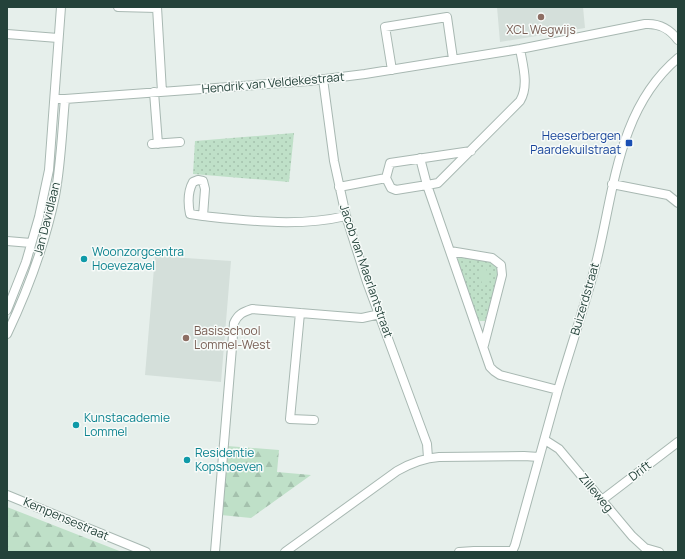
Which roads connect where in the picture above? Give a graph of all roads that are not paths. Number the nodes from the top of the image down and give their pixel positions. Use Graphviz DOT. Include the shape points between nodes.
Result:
graph roads {
  1 [pos="61,7"];
  2 [pos="118,7"];
  3 [pos="157,8"];
  4 [pos="7,34"];
  5 [pos="58,38"];
  6 [pos="678,40"];
  7 [pos="520,49"];
  8 [pos="678,58"];
  9 [pos="453,60"];
  10 [pos="392,70"];
  11 [pos="323,79"];
  12 [pos="154,92"];
  13 [pos="162,92"];
  14 [pos="55,99"];
  15 [pos="65,99"];
  16 [pos="180,142"];
  17 [pos="471,151"];
  18 [pos="420,158"];
  19 [pos="49,170"];
  20 [pos="58,172"];
  21 [pos="386,178"];
  22 [pos="612,184"];
  23 [pos="427,185"];
  24 [pos="339,187"];
  25 [pos="678,203"];
  26 [pos="202,216"];
  27 [pos="346,216"];
  28 [pos="7,241"];
  29 [pos="31,243"];
  30 [pos="450,251"];
  31 [pos="7,310"];
  32 [pos="300,313"];
  33 [pos="380,314"];
  34 [pos="7,334"];
  35 [pos="484,345"];
  36 [pos="558,390"];
  37 [pos="314,420"];
  38 [pos="545,440"];
  39 [pos="678,442"];
  40 [pos="428,458"];
  41 [pos="539,458"];
  42 [pos="7,495"];
  43 [pos="602,500"];
  44 [pos="647,550"];
  45 [pos="146,552"];
  46 [pos="215,552"];
  47 [pos="285,552"];
  48 [pos="459,552"];
  49 [pos="512,552"];
  50 [pos="659,552"];
  1 -- 5 [label="street, Jan Davidlaan"];
  2 -- 3 [label="street"];
  3 -- 13 [label="street"];
  4 -- 5 [label="street"];
  5 -- 14 [label="street, Jan Davidlaan"];
  6 -- 7 [label="street, Hendrik van Veldekestraat" via="674,34 654,23"];
  7 -- 9 [label="street, Hendrik van Veldekestraat"];
  7 -- 17 [label="street" via="524,94"];
  8 -- 22 [label="street, Buizerdstraat" via="659,78 638,108 617,163"];
  9 -- 10 [label="street, Hendrik van Veldekestraat"];
  9 -- 10 [label="street" via="447,17 385,27"];
  10 -- 11 [label="street, Hendrik van Veldekestraat"];
  11 -- 13 [label="street, Hendrik van Veldekestraat"];
  11 -- 24 [label="street, Jacob van Maerlantstraat"];
  12 -- 13 [label="street, Hendrik van Veldekestraat"];
  12 -- 15 [label="street, Hendrik van Veldekestraat"];
  12 -- 16 [label="street" via="155,144"];
  14 -- 15 [label="street, Hendrik van Veldekestraat"];
  14 -- 19 [label="street, Jan Davidlaan"];
  15 -- 20 [label="street, Jan Davidlaan"];
  17 -- 18 [label="street"];
  17 -- 23 [label="street" via="438,183"];
  18 -- 21 [label="street" via="390,164"];
  18 -- 23 [label="street"];
  19 -- 20 [label="street"];
  19 -- 29 [label="street, Jan Davidlaan"];
  20 -- 34 [label="street, Jan Davidlaan" via="45,234 30,282"];
  21 -- 23 [label="street" via="391,188 396,190"];
  21 -- 24 [label="street"];
  22 -- 25 [label="street" via="668,196"];
  22 -- 36 [label="street, Buizerdstraat" via="594,271"];
  23 -- 30 [label="street"];
  24 -- 27 [label="street, Jacob van Maerlantstraat"];
  26 -- 27 [label="street" via="232,220 307,222"];
  27 -- 33 [label="street, Jacob van Maerlantstraat"];
  28 -- 29 [label="street, Jan Davidlaan"];
  29 -- 31 [label="street, Jan Davidlaan"];
  30 -- 35 [label="street"];
  30 -- 35 [label="street" via="492,258 500,265 502,275"];
  32 -- 33 [label="street" via="362,318"];
  32 -- 37 [label="street" via="290,419"];
  32 -- 46 [label="street" via="252,309 244,311 234,323"];
  33 -- 40 [label="street, Jacob van Maerlantstraat" via="428,444"];
  35 -- 36 [label="street" via="490,367 500,375"];
  36 -- 38 [label="street, Buizerdstraat"];
  38 -- 41 [label="street, Buizerdstraat"];
  38 -- 43 [label="street, Zilleweg" via="559,449"];
  39 -- 43 [label="street, Drift"];
  40 -- 41 [label="street"];
  40 -- 47 [label="street" via="397,471"];
  41 -- 49 [label="street, Buizerdstraat"];
  42 -- 45 [label="street, Kempensestraat"];
  43 -- 44 [label="street, Zilleweg"];
  44 -- 50 [label="street, Zilleweg"];
  48 -- 49 [label="street"];
}
